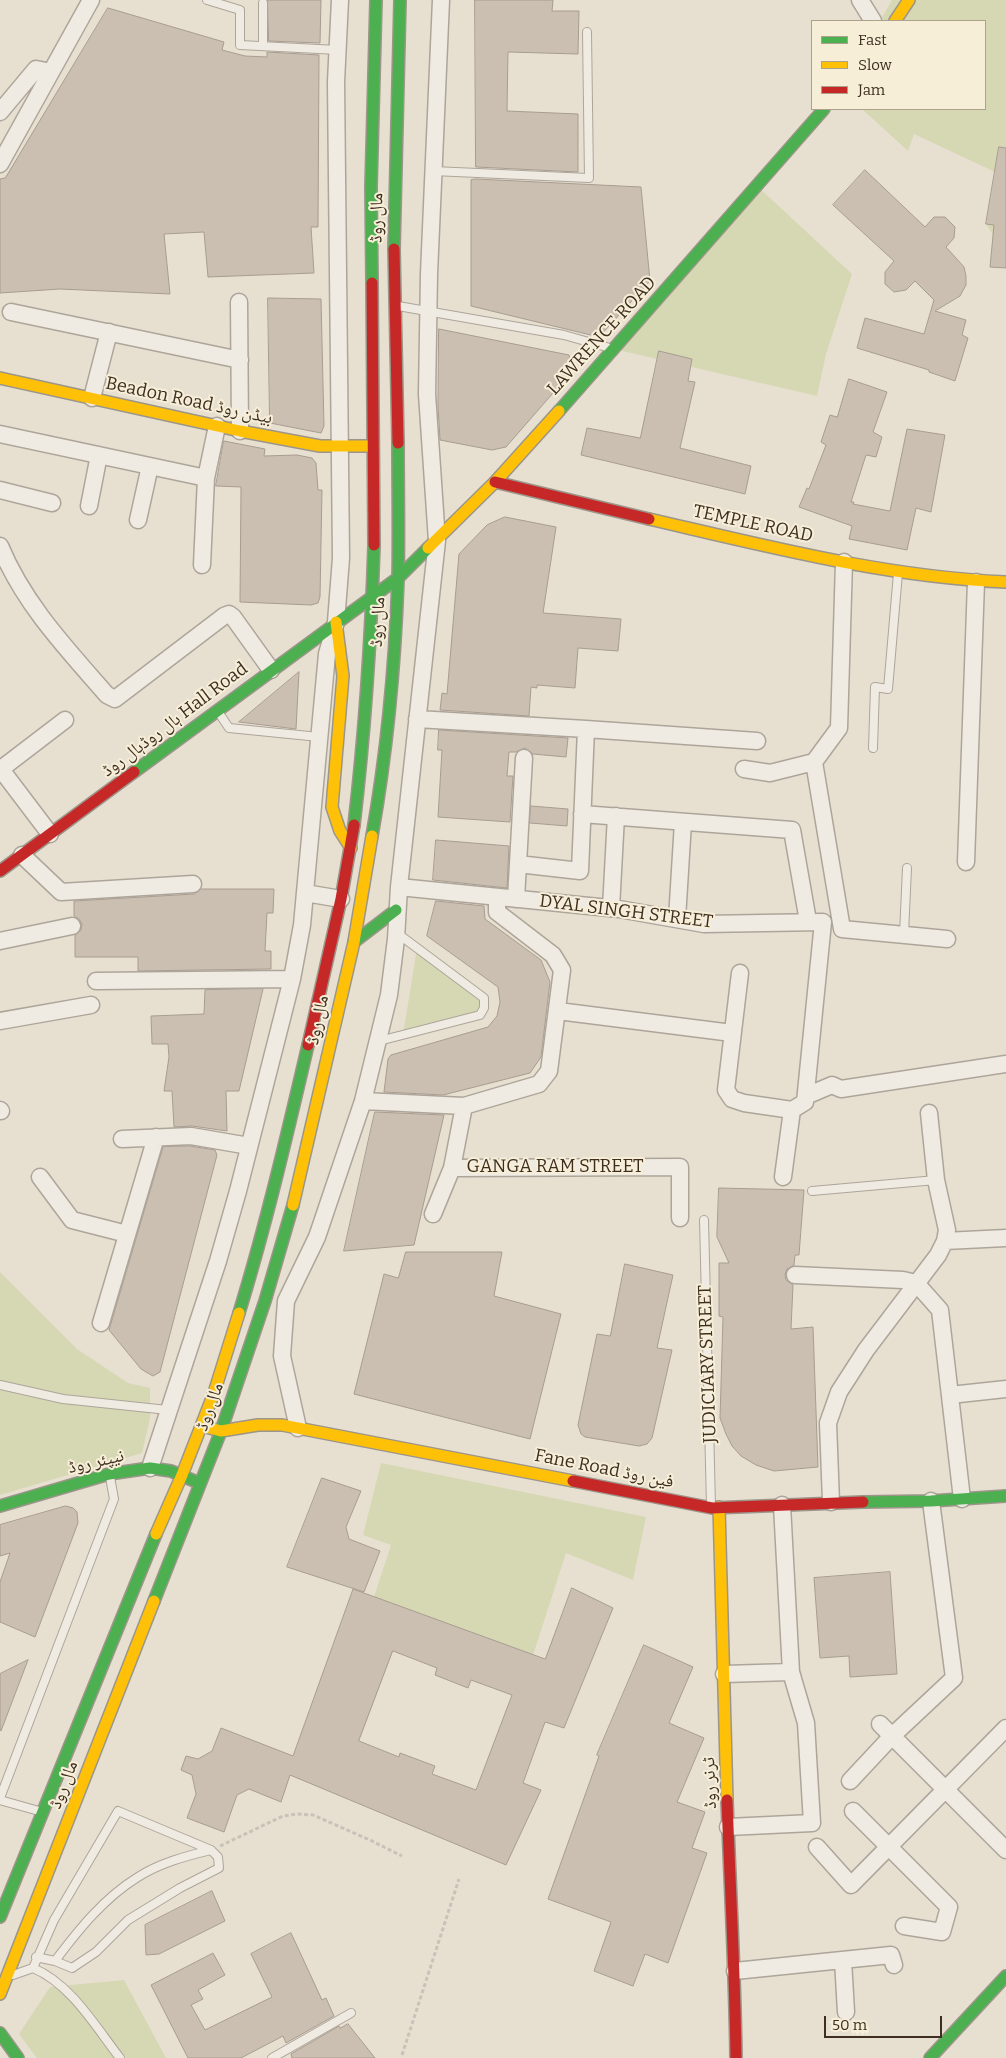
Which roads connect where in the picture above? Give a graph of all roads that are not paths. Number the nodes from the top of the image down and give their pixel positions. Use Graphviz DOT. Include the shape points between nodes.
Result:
graph roads {
  1 [pos="91,0"];
  2 [pos="207,0"];
  3 [pos="340,0"];
  4 [pos="376,0"];
  5 [pos="400,0"];
  6 [pos="441,0"];
  7 [pos="860,0"];
  8 [pos="909,0"];
  9 [pos="263,3"];
  10 [pos="872,20"];
  11 [pos="896,20"];
  12 [pos="587,32"];
  13 [pos="263,46"];
  14 [pos="338,50"];
  15 [pos="51,72"];
  16 [pos="823,110"];
  17 [pos="0,112"];
  18 [pos="0,164"];
  19 [pos="433,172"];
  20 [pos="239,302"];
  21 [pos="396,306"];
  22 [pos="428,310"];
  23 [pos="11,312"];
  24 [pos="109,332"];
  25 [pos="614,349"];
  26 [pos="240,360"];
  27 [pos="0,378"];
  28 [pos="92,398"];
  29 [pos="217,426"];
  30 [pos="240,431"];
  31 [pos="0,434"];
  32 [pos="373,446"];
  33 [pos="339,447"];
  34 [pos="99,455"];
  35 [pos="150,466"];
  36 [pos="206,478"];
  37 [pos="495,482"];
  38 [pos="0,490"];
  39 [pos="52,503"];
  40 [pos="89,506"];
  41 [pos="138,520"];
  42 [pos="437,541"];
  43 [pos="0,546"];
  44 [pos="844,562"];
  45 [pos="202,565"];
  46 [pos="898,571"];
  47 [pos="398,578"];
  48 [pos="976,582"];
  49 [pos="1006,582"];
  50 [pos="371,598"];
  51 [pos="336,622"];
  52 [pos="271,670"];
  53 [pos="217,710"];
  54 [pos="416,719"];
  55 [pos="64,720"];
  56 [pos="586,729"];
  57 [pos="319,737"];
  58 [pos="757,741"];
  59 [pos="873,748"];
  60 [pos="524,758"];
  61 [pos="814,762"];
  62 [pos="0,768"];
  63 [pos="744,769"];
  64 [pos="582,814"];
  65 [pos="616,816"];
  66 [pos="683,822"];
  67 [pos="50,834"];
  68 [pos="351,848"];
  69 [pos="8,862"];
  70 [pos="966,862"];
  71 [pos="518,864"];
  72 [pos="906,868"];
  73 [pos="193,884"];
  74 [pos="399,887"];
  75 [pos="305,893"];
  76 [pos="497,897"];
  77 [pos="516,899"];
  78 [pos="341,900"];
  79 [pos="611,908"];
  80 [pos="396,910"];
  81 [pos="677,919"];
  82 [pos="808,921"];
  83 [pos="72,926"];
  84 [pos="396,933"];
  85 [pos="904,934"];
  86 [pos="947,939"];
  87 [pos="0,941"];
  88 [pos="354,942"];
  89 [pos="740,974"];
  90 [pos="292,979"];
  91 [pos="96,981"];
  92 [pos="91,1005"];
  93 [pos="558,1011"];
  94 [pos="0,1021"];
  95 [pos="732,1033"];
  96 [pos="377,1041"];
  97 [pos="1006,1064"];
  98 [pos="363,1101"];
  99 [pos="801,1103"];
  100 [pos="464,1106"];
  101 [pos="929,1113"];
  102 [pos="156,1137"];
  103 [pos="122,1140"];
  104 [pos="249,1146"];
  105 [pos="452,1168"];
  106 [pos="783,1177"];
  107 [pos="40,1178"];
  108 [pos="936,1180"];
  109 [pos="812,1191"];
  110 [pos="433,1214"];
  111 [pos="680,1218"];
  112 [pos="704,1220"];
  113 [pos="127,1234"];
  114 [pos="1006,1238"];
  115 [pos="945,1241"];
  116 [pos="795,1275"];
  117 [pos="916,1282"];
  118 [pos="266,1301"];
  119 [pos="286,1301"];
  120 [pos="101,1323"];
  121 [pos="0,1384"];
  122 [pos="1006,1389"];
  123 [pos="950,1395"];
  124 [pos="168,1410"];
  125 [pos="201,1426"];
  126 [pos="298,1428"];
  127 [pos="221,1431"];
  128 [pos="150,1468"];
  129 [pos="109,1474"];
  130 [pos="182,1475"];
  131 [pos="199,1483"];
  132 [pos="1006,1496"];
  133 [pos="962,1499"];
  134 [pos="931,1501"];
  135 [pos="831,1502"];
  136 [pos="782,1505"];
  137 [pos="0,1506"];
  138 [pos="715,1508"];
  139 [pos="791,1672"];
  140 [pos="724,1674"];
  141 [pos="880,1724"];
  142 [pos="1006,1728"];
  143 [pos="892,1736"];
  144 [pos="850,1781"];
  145 [pos="944,1790"];
  146 [pos="0,1799"];
  147 [pos="853,1811"];
  148 [pos="42,1812"];
  149 [pos="728,1827"];
  150 [pos="817,1847"];
  151 [pos="888,1847"];
  152 [pos="210,1850"];
  153 [pos="1006,1850"];
  154 [pos="0,1917"];
  155 [pos="904,1926"];
  156 [pos="36,1957"];
  157 [pos="843,1960"];
  158 [pos="55,1961"];
  159 [pos="894,1965"];
  160 [pos="33,1968"];
  161 [pos="735,1971"];
  162 [pos="1006,1976"];
  163 [pos="7,1977"];
  164 [pos="0,1994"];
  165 [pos="846,2012"];
  166 [pos="351,2013"];
  167 [pos="0,2033"];
  168 [pos="18,2058"];
  169 [pos="120,2058"];
  170 [pos="272,2058"];
  171 [pos="736,2058"];
  172 [pos="930,2058"];
  1 -- 15 [label="street"];
  2 -- 13 [label="lane" via="240,10 240,45"];
  3 -- 14 [label="street"];
  4 -- 32 [label="main road, مال روڈ" via="371,187"];
  5 -- 21 [label="main road, مال روڈ" via="394,233"];
  6 -- 19 [label="street"];
  7 -- 10 [label="street"];
  8 -- 11 [label="main road"];
  9 -- 13 [label="lane"];
  12 -- 19 [label="lane" via="589,178"];
  13 -- 14 [label="lane"];
  14 -- 33 [label="street"];
  15 -- 17 [label="street" via="36,69"];
  15 -- 18 [label="street"];
  16 -- 25 [label="main road, LAWRENCE ROAD"];
  19 -- 22 [label="street"];
  20 -- 26 [label="street"];
  21 -- 22 [label="lane"];
  21 -- 47 [label="main road, مال روڈ"];
  22 -- 25 [label="lane" via="564,335"];
  22 -- 42 [label="street" via="427,394"];
  23 -- 24 [label="street"];
  24 -- 26 [label="street"];
  24 -- 28 [label="street"];
  25 -- 37 [label="main road, LAWRENCE ROAD"];
  26 -- 30 [label="street"];
  27 -- 28 [label="main road, Beadon Road بیڈن روڈ"];
  28 -- 29 [label="main road, Beadon Road بیڈن روڈ"];
  29 -- 30 [label="main road, Beadon Road بیڈن روڈ"];
  29 -- 36 [label="street"];
  30 -- 33 [label="main road, Beadon Road بیڈن روڈ"];
  31 -- 34 [label="street"];
  32 -- 33 [label="main road, Beadon Road بیڈن روڈ"];
  32 -- 50 [label="main road, مال روڈ"];
  33 -- 51 [label="street" via="341,558"];
  34 -- 35 [label="street"];
  34 -- 40 [label="street"];
  35 -- 36 [label="street"];
  35 -- 41 [label="street"];
  36 -- 45 [label="street"];
  37 -- 42 [label="main road, LAWRENCE ROAD"];
  37 -- 44 [label="main road, TEMPLE ROAD"];
  38 -- 39 [label="street"];
  42 -- 47 [label="main road, LAWRENCE ROAD"];
  42 -- 54 [label="street"];
  43 -- 52 [label="street" via="35,610 107,695 115,699 229,614"];
  44 -- 46 [label="main road, TEMPLE ROAD"];
  44 -- 61 [label="street" via="839,728"];
  46 -- 48 [label="main road, TEMPLE ROAD"];
  46 -- 59 [label="lane" via="888,689 875,687"];
  47 -- 50 [label="main road, LAWRENCE ROAD"];
  47 -- 88 [label="main road, مال روڈ" via="395,642 379,797"];
  48 -- 49 [label="main road, TEMPLE ROAD"];
  48 -- 70 [label="street"];
  50 -- 51 [label="main road, ہال روڈہال روڈ Hall Road"];
  50 -- 68 [label="main road, مال روڈ" via="362,754"];
  51 -- 52 [label="main road, ہال روڈہال روڈ Hall Road"];
  51 -- 57 [label="street" via="326,654"];
  51 -- 68 [label="main road" via="343,676 332,807 340,831"];
  52 -- 53 [label="main road, ہال روڈہال روڈ Hall Road"];
  53 -- 57 [label="lane" via="229,728"];
  53 -- 67 [label="main road, ہال روڈہال روڈ Hall Road"];
  54 -- 56 [label="street"];
  54 -- 74 [label="street"];
  55 -- 62 [label="street"];
  56 -- 58 [label="street"];
  56 -- 64 [label="street"];
  57 -- 75 [label="street"];
  60 -- 71 [label="street"];
  61 -- 63 [label="street" via="770,773"];
  61 -- 85 [label="street" via="842,929"];
  62 -- 67 [label="street"];
  64 -- 65 [label="street"];
  64 -- 71 [label="street" via="580,870"];
  65 -- 66 [label="street"];
  65 -- 79 [label="street"];
  66 -- 81 [label="street"];
  66 -- 82 [label="street" via="792,830"];
  67 -- 69 [label="main road, ہال روڈہال روڈ Hall Road"];
  68 -- 78 [label="main road, مال روڈ"];
  69 -- 73 [label="street" via="61,892"];
  71 -- 77 [label="street"];
  72 -- 85 [label="lane"];
  74 -- 76 [label="street, DYAL SINGH STREET"];
  74 -- 80 [label="street"];
  75 -- 78 [label="street"];
  75 -- 90 [label="street"];
  76 -- 77 [label="street, DYAL SINGH STREET"];
  76 -- 93 [label="street" via="497,912 553,955 562,970"];
  77 -- 79 [label="street, DYAL SINGH STREET"];
  78 -- 125 [label="main road, مال روڈ" via="262,1239"];
  79 -- 81 [label="street, DYAL SINGH STREET"];
  80 -- 84 [label="street"];
  80 -- 88 [label="main road"];
  81 -- 82 [label="street, DYAL SINGH STREET" via="704,924"];
  82 -- 99 [label="street" via="823,922"];
  83 -- 87 [label="street"];
  84 -- 96 [label="street" via="389,995"];
  84 -- 96 [label="lane" via="484,998 484,1008 480,1015"];
  85 -- 86 [label="street"];
  88 -- 118 [label="main road, مال روڈ" via="297,1186"];
  89 -- 95 [label="street"];
  90 -- 91 [label="street"];
  90 -- 104 [label="street"];
  92 -- 94 [label="street"];
  93 -- 95 [label="street"];
  93 -- 100 [label="street" via="549,1071 539,1084"];
  95 -- 99 [label="street" via="726,1090 732,1099 744,1103"];
  96 -- 98 [label="street"];
  97 -- 99 [label="street" via="841,1089 832,1085"];
  98 -- 100 [label="street"];
  98 -- 119 [label="street" via="317,1237"];
  99 -- 106 [label="street"];
  100 -- 105 [label="street, GANGA RAM STREET"];
  101 -- 108 [label="street"];
  102 -- 103 [label="street"];
  102 -- 104 [label="street" via="191,1136"];
  102 -- 113 [label="street"];
  104 -- 124 [label="street" via="218,1261"];
  105 -- 110 [label="street"];
  105 -- 111 [label="street, GANGA RAM STREET" via="680,1167"];
  107 -- 113 [label="street" via="72,1220"];
  108 -- 109 [label="lane"];
  108 -- 115 [label="street" via="947,1230"];
  112 -- 138 [label="lane, JUDICIARY STREET"];
  113 -- 120 [label="street"];
  114 -- 115 [label="street"];
  115 -- 117 [label="street"];
  116 -- 117 [label="street"];
  117 -- 123 [label="street" via="940,1310"];
  117 -- 135 [label="street" via="866,1350 839,1392 832,1410 828,1423"];
  118 -- 119 [label="street"];
  118 -- 127 [label="main road, مال روڈ"];
  119 -- 126 [label="street" via="282,1356"];
  121 -- 124 [label="lane" via="63,1399"];
  122 -- 123 [label="street"];
  123 -- 133 [label="street"];
  124 -- 128 [label="street"];
  125 -- 127 [label="main road, Fane Road فین روڈ"];
  125 -- 130 [label="main road, مال روڈ"];
  126 -- 127 [label="main road, Fane Road فین روڈ" via="258,1425"];
  126 -- 138 [label="main road, Fane Road فین روڈ"];
  127 -- 131 [label="main road, مال روڈ"];
  128 -- 129 [label="main road, نیپئر روڈ"];
  128 -- 130 [label="main road, نیپئر روڈ"];
  129 -- 137 [label="main road, نیپئر روڈ"];
  129 -- 146 [label="lane" via="114,1499"];
  130 -- 131 [label="main road, نیپئر روڈ"];
  130 -- 148 [label="main road, مال روڈ"];
  131 -- 163 [label="main road, مال روڈ"];
  132 -- 133 [label="main road, Fane Road فین روڈ"];
  133 -- 134 [label="main road, Fane Road فین روڈ"];
  134 -- 135 [label="main road, Fane Road فین روڈ"];
  134 -- 143 [label="street" via="954,1678"];
  135 -- 136 [label="main road, Fane Road فین روڈ"];
  136 -- 138 [label="main road, Fane Road فین روڈ"];
  136 -- 139 [label="street"];
  138 -- 140 [label="main road, ٹرنر روڈ"];
  139 -- 140 [label="street"];
  139 -- 149 [label="street" via="806,1723 812,1823"];
  140 -- 149 [label="main road, ٹرنر روڈ"];
  141 -- 143 [label="street"];
  142 -- 145 [label="street"];
  143 -- 144 [label="street"];
  143 -- 145 [label="street"];
  145 -- 151 [label="street"];
  145 -- 153 [label="street"];
  146 -- 148 [label="lane"];
  147 -- 151 [label="street"];
  148 -- 154 [label="main road, مال روڈ"];
  149 -- 161 [label="main road, ٹرنر روڈ"];
  150 -- 151 [label="street" via="851,1884"];
  151 -- 155 [label="street" via="949,1907 942,1932"];
  152 -- 156 [label="lane" via="118,1811"];
  152 -- 158 [label="lane" via="139,1876 99,1907"];
  152 -- 158 [label="lane" via="218,1857 219,1868 128,1920 96,1952 72,1968"];
  156 -- 158 [label="lane"];
  156 -- 160 [label="lane"];
  157 -- 159 [label="street" via="891,1955"];
  157 -- 161 [label="street"];
  157 -- 165 [label="street"];
  160 -- 163 [label="lane"];
  160 -- 169 [label="lane" via="49,1975 74,2000"];
  161 -- 171 [label="main road, ٹرنر روڈ"];
  162 -- 172 [label="main road"];
  163 -- 164 [label="main road, مال روڈ"];
  166 -- 170 [label="lane"];
  167 -- 168 [label="main road"];
}
